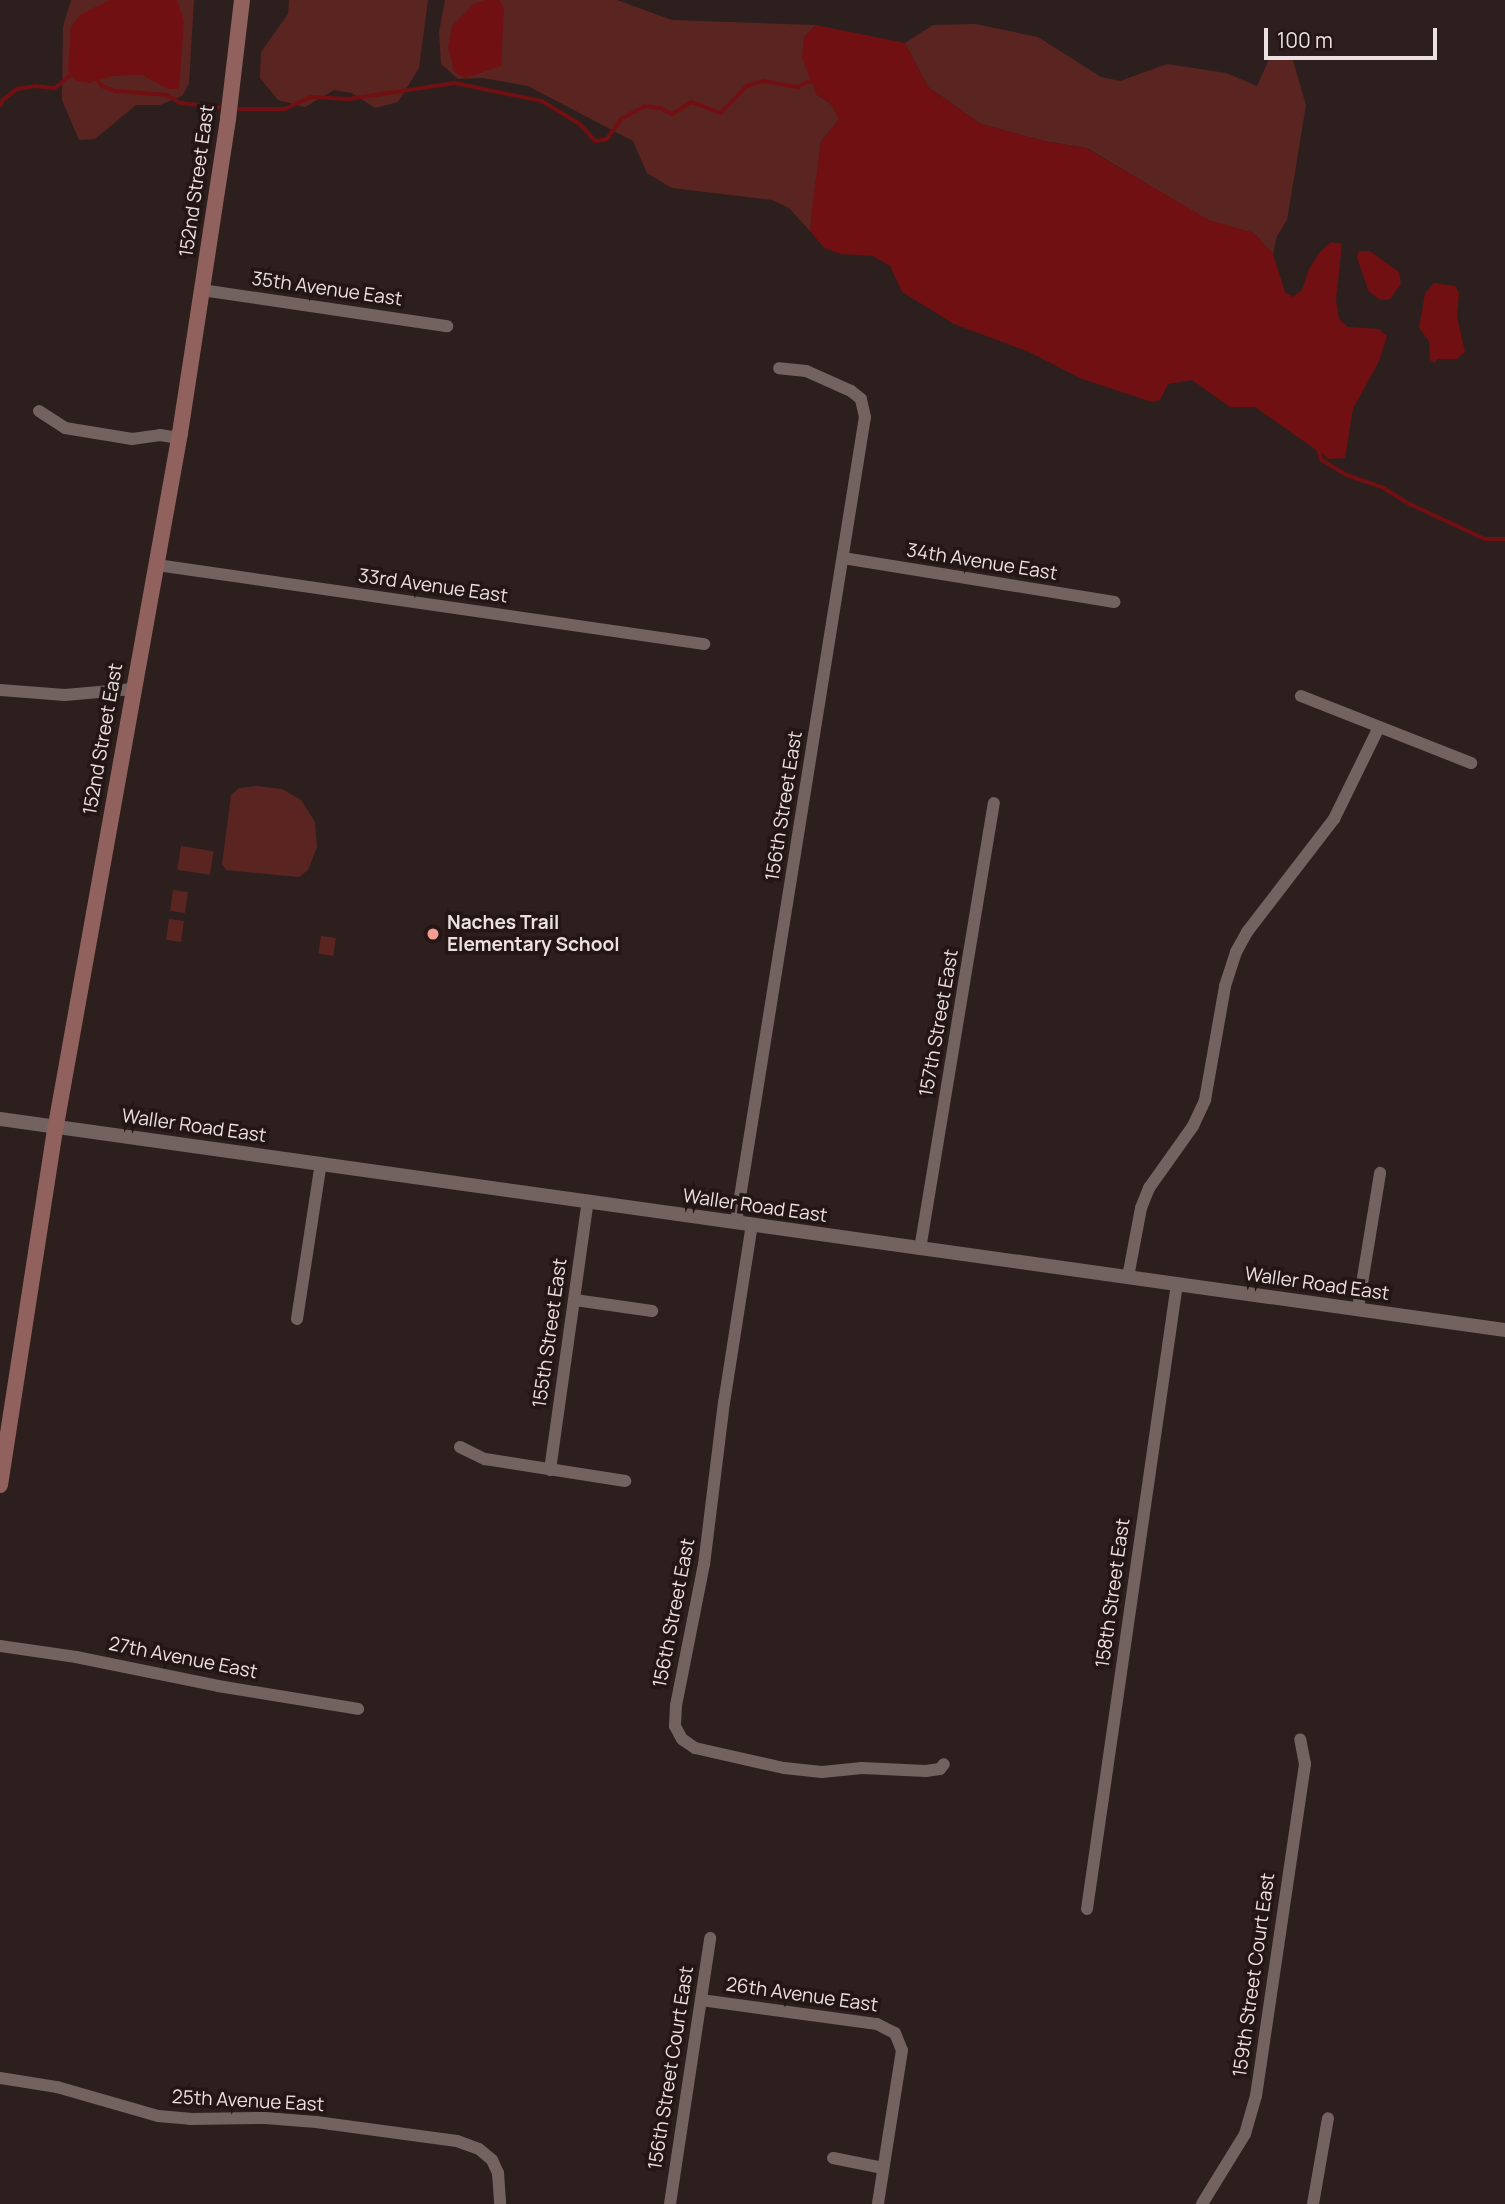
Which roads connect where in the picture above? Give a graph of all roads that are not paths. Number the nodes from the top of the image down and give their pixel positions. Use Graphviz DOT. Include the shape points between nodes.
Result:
graph roads {
  1 [pos="242,0"];
  2 [pos="202,290"];
  3 [pos="447,326"];
  4 [pos="779,368"];
  5 [pos="39,411"];
  6 [pos="179,438"];
  7 [pos="843,558"];
  8 [pos="157,565"];
  9 [pos="1114,602"];
  10 [pos="704,644"];
  11 [pos="133,689"];
  12 [pos="0,690"];
  13 [pos="1301,696"];
  14 [pos="1379,727"];
  15 [pos="1471,763"];
  16 [pos="994,803"];
  17 [pos="0,1119"];
  18 [pos="56,1125"];
  19 [pos="321,1163"];
  20 [pos="1380,1172"];
  21 [pos="588,1201"];
  22 [pos="736,1222"];
  23 [pos="752,1224"];
  24 [pos="920,1249"];
  25 [pos="1128,1277"];
  26 [pos="1177,1283"];
  27 [pos="575,1300"];
  28 [pos="1358,1308"];
  29 [pos="652,1311"];
  30 [pos="297,1319"];
  31 [pos="1505,1330"];
  32 [pos="460,1447"];
  33 [pos="550,1470"];
  34 [pos="625,1481"];
  35 [pos="0,1485"];
  36 [pos="0,1646"];
  37 [pos="358,1709"];
  38 [pos="1300,1739"];
  39 [pos="944,1764"];
  40 [pos="1087,1909"];
  41 [pos="710,1938"];
  42 [pos="701,2000"];
  43 [pos="0,2078"];
  44 [pos="1328,2118"];
  45 [pos="833,2158"];
  46 [pos="883,2168"];
  47 [pos="500,2204"];
  48 [pos="670,2204"];
  49 [pos="878,2204"];
  50 [pos="1202,2204"];
  51 [pos="1313,2204"];
  1 -- 2 [label="main road, 152nd Street East"];
  2 -- 3 [label="street, 35th Avenue East"];
  2 -- 6 [label="main road, 152nd Street East"];
  4 -- 7 [label="street, 156th Street East" via="829,379 859,397 865,416"];
  5 -- 6 [label="street" via="65,428 132,439"];
  6 -- 8 [label="main road, 152nd Street East"];
  7 -- 9 [label="street, 34th Avenue East"];
  7 -- 22 [label="street, 156th Street East"];
  8 -- 10 [label="street, 33rd Avenue East"];
  8 -- 11 [label="main road, 152nd Street East"];
  11 -- 12 [label="street" via="65,695"];
  11 -- 18 [label="main road, 152nd Street East"];
  13 -- 14 [label="street"];
  14 -- 15 [label="street"];
  14 -- 25 [label="street" via="1334,819 1236,952 1225,986 1205,1100 1193,1126 1149,1188"];
  16 -- 24 [label="street, 157th Street East"];
  17 -- 18 [label="street, Waller Road East"];
  18 -- 19 [label="street, Waller Road East"];
  18 -- 35 [label="main road, 152nd Street East"];
  19 -- 21 [label="street, Waller Road East"];
  19 -- 30 [label="street"];
  20 -- 28 [label="street"];
  21 -- 22 [label="street, Waller Road East"];
  21 -- 27 [label="street, 155th Street East"];
  22 -- 23 [label="street, Waller Road East"];
  23 -- 24 [label="street, Waller Road East"];
  23 -- 39 [label="street, 156th Street East" via="704,1564 675,1726 682,1740 695,1748 785,1768 926,1771"];
  24 -- 25 [label="street, Waller Road East"];
  25 -- 26 [label="street, Waller Road East"];
  26 -- 28 [label="street, Waller Road East"];
  26 -- 40 [label="street, 158th Street East"];
  27 -- 29 [label="street"];
  27 -- 33 [label="street, 155th Street East"];
  28 -- 31 [label="street, Waller Road East"];
  32 -- 33 [label="street" via="485,1460"];
  33 -- 34 [label="street"];
  36 -- 37 [label="street, 27th Avenue East"];
  38 -- 50 [label="street, 159th Street Court East" via="1305,1765 1254,2104 1236,2152"];
  41 -- 42 [label="street, 156th Street Court East"];
  42 -- 46 [label="street, 26th Avenue East" via="877,2024 895,2033 902,2050"];
  42 -- 48 [label="street, 156th Street Court East"];
  43 -- 47 [label="street, 25th Avenue East" via="57,2087 158,2116 316,2122 457,2141 492,2160 498,2173"];
  44 -- 51 [label="street"];
  45 -- 46 [label="street"];
  46 -- 49 [label="street"];
}
